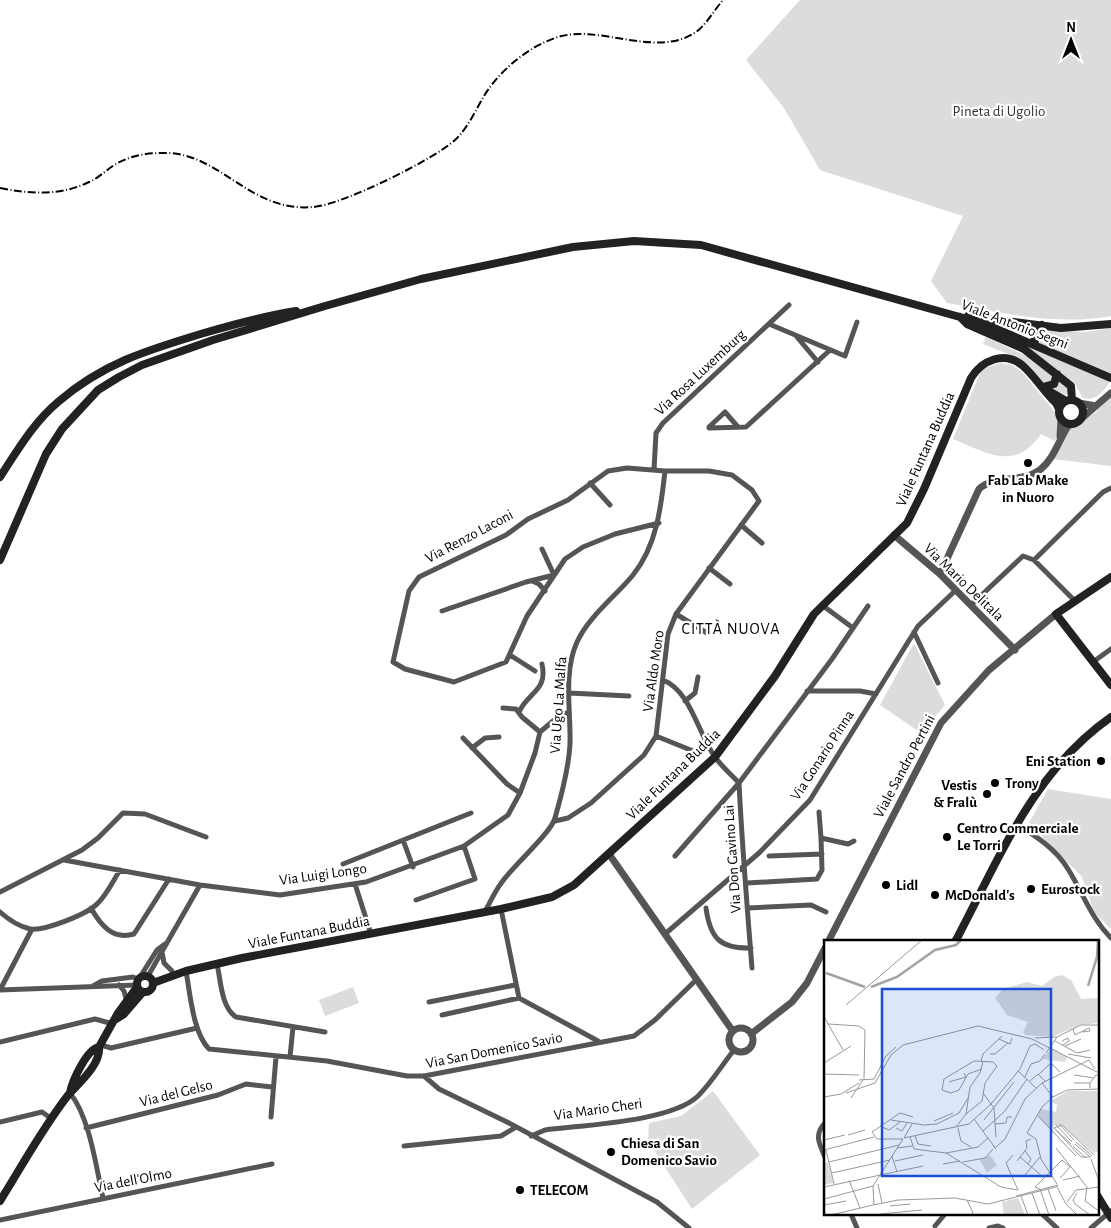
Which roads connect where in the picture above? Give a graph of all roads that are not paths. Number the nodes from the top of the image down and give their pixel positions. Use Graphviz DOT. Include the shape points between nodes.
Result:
graph roads {
  1 [pos="789,305"];
  2 [pos="325,306"];
  3 [pos="958,316"];
  4 [pos="858,322"];
  5 [pos="768,324"];
  6 [pos="1111,324"];
  7 [pos="1042,325"];
  8 [pos="796,336"];
  9 [pos="1036,344"];
  10 [pos="830,350"];
  11 [pos="818,362"];
  12 [pos="1056,374"];
  13 [pos="1031,375"];
  14 [pos="1111,378"];
  15 [pos="1043,387"];
  16 [pos="1111,393"];
  17 [pos="1072,401"];
  18 [pos="1096,406"];
  19 [pos="1059,410"];
  20 [pos="1082,418"];
  21 [pos="1061,419"];
  22 [pos="1074,424"];
  23 [pos="738,428"];
  24 [pos="1059,442"];
  25 [pos="654,470"];
  26 [pos="665,471"];
  27 [pos="0,477"];
  28 [pos="590,483"];
  29 [pos="1111,488"];
  30 [pos="610,505"];
  31 [pos="659,523"];
  32 [pos="741,524"];
  33 [pos="894,535"];
  34 [pos="762,543"];
  35 [pos="542,549"];
  36 [pos="0,560"];
  37 [pos="1034,560"];
  38 [pos="709,568"];
  39 [pos="940,574"];
  40 [pos="554,575"];
  41 [pos="1111,577"];
  42 [pos="531,581"];
  43 [pos="730,584"];
  44 [pos="545,590"];
  45 [pos="956,590"];
  46 [pos="1074,600"];
  47 [pos="822,605"];
  48 [pos="868,606"];
  49 [pos="971,606"];
  50 [pos="442,612"];
  51 [pos="676,614"];
  52 [pos="1056,614"];
  53 [pos="853,628"];
  54 [pos="914,632"];
  55 [pos="707,633"];
  56 [pos="1111,649"];
  57 [pos="1014,650"];
  58 [pos="510,655"];
  59 [pos="1093,662"];
  60 [pos="542,664"];
  61 [pos="534,671"];
  62 [pos="698,677"];
  63 [pos="663,680"];
  64 [pos="938,684"];
  65 [pos="1111,685"];
  66 [pos="807,691"];
  67 [pos="569,693"];
  68 [pos="876,694"];
  69 [pos="628,696"];
  70 [pos="685,701"];
  71 [pos="503,708"];
  72 [pos="519,712"];
  73 [pos="569,712"];
  74 [pos="1111,717"];
  75 [pos="540,732"];
  76 [pos="656,736"];
  77 [pos="499,737"];
  78 [pos="463,738"];
  79 [pos="472,748"];
  80 [pos="698,753"];
  81 [pos="715,757"];
  82 [pos="739,783"];
  83 [pos="520,793"];
  84 [pos="819,812"];
  85 [pos="471,813"];
  86 [pos="555,821"];
  87 [pos="1016,824"];
  88 [pos="206,837"];
  89 [pos="821,838"];
  90 [pos="403,840"];
  91 [pos="854,841"];
  92 [pos="464,846"];
  93 [pos="609,854"];
  94 [pos="822,854"];
  95 [pos="675,856"];
  96 [pos="769,856"];
  97 [pos="64,860"];
  98 [pos="343,864"];
  99 [pos="745,866"];
  100 [pos="413,867"];
  101 [pos="120,870"];
  102 [pos="169,879"];
  103 [pos="747,883"];
  104 [pos="355,884"];
  105 [pos="200,885"];
  106 [pos="0,892"];
  107 [pos="416,900"];
  108 [pos="91,908"];
  109 [pos="706,908"];
  110 [pos="748,908"];
  111 [pos="501,909"];
  112 [pos="0,912"];
  113 [pos="485,912"];
  114 [pos="826,912"];
  115 [pos="32,929"];
  116 [pos="371,934"];
  117 [pos="665,934"];
  118 [pos="1111,938"];
  119 [pos="829,940"];
  120 [pos="956,940"];
  121 [pos="165,943"];
  122 [pos="751,948"];
  123 [pos="824,950"];
  124 [pos="162,952"];
  125 [pos="217,964"];
  126 [pos="752,968"];
  127 [pos="172,971"];
  128 [pos="186,971"];
  129 [pos="696,980"];
  130 [pos="143,982"];
  131 [pos="119,985"];
  132 [pos="515,985"];
  133 [pos="93,986"];
  134 [pos="0,990"];
  135 [pos="519,998"];
  136 [pos="127,1002"];
  137 [pos="429,1002"];
  138 [pos="442,1015"];
  139 [pos="114,1022"];
  140 [pos="293,1027"];
  141 [pos="197,1028"];
  142 [pos="732,1030"];
  143 [pos="325,1032"];
  144 [pos="752,1034"];
  145 [pos="598,1041"];
  146 [pos="0,1042"];
  147 [pos="100,1046"];
  148 [pos="734,1050"];
  149 [pos="276,1057"];
  150 [pos="290,1057"];
  151 [pos="424,1076"];
  152 [pos="272,1087"];
  153 [pos="70,1093"];
  154 [pos="271,1116"];
  155 [pos="52,1119"];
  156 [pos="0,1122"];
  157 [pos="824,1124"];
  158 [pos="516,1127"];
  159 [pos="86,1128"];
  160 [pos="531,1136"];
  161 [pos="404,1146"];
  162 [pos="824,1155"];
  163 [pos="272,1164"];
  164 [pos="1098,1196"];
  165 [pos="103,1198"];
  166 [pos="0,1201"];
  167 [pos="1110,1214"];
  168 [pos="852,1216"];
  169 [pos="943,1216"];
  170 [pos="1044,1216"];
  171 [pos="0,1220"];
  172 [pos="935,1226"];
  173 [pos="689,1228"];
  174 [pos="857,1228"];
  175 [pos="989,1228"];
  176 [pos="1003,1228"];
  177 [pos="1056,1228"];
  178 [pos="1091,1228"];
  1 -- 5 [label="street, Via Rosa Luxemburg"];
  2 -- 3 [label="main road, Viale Antonio Segni" via="495,262 573,247 634,241 701,245"];
  2 -- 27 [label="main road" via="265,316 126,358 56,403 27,436"];
  2 -- 36 [label="main road" via="142,365 98,390 62,429 46,454"];
  3 -- 7 [label="main road"];
  3 -- 9 [label="main road, Viale Antonio Segni"];
  3 -- 12 [label="main road" via="967,324 1024,349"];
  4 -- 10 [label="street" via="845,356"];
  5 -- 8 [label="street"];
  5 -- 25 [label="street, Via Rosa Luxemburg" via="663,423 656,433"];
  6 -- 7 [label="main road" via="1061,328"];
  7 -- 9 [label="main road" via="1034,333"];
  8 -- 10 [label="street"];
  8 -- 11 [label="street"];
  9 -- 14 [label="main road, Viale Antonio Segni"];
  10 -- 11 [label="street"];
  11 -- 23 [label="street" via="746,427"];
  12 -- 15 [label="main road" via="1054,384"];
  12 -- 17 [label="main road" via="1072,388"];
  13 -- 15 [label="main road, Viale Funtana Buddia"];
  13 -- 19 [label="main road, Viale Funtana Buddia"];
  13 -- 33 [label="main road, Viale Funtana Buddia" via="1020,364 999,358 988,361 975,371 914,509 907,523"];
  15 -- 17 [label="main road, Viale Funtana Buddia"];
  16 -- 18 [label="street"];
  17 -- 18 [label="street, Viale Funtana Buddia"];
  17 -- 19 [label="main road"];
  17 -- 20 [label="main road" via="1084,412"];
  18 -- 20 [label="street"];
  19 -- 21 [label="main road"];
  20 -- 22 [label="main road"];
  21 -- 22 [label="main road" via="1067,424"];
  21 -- 24 [label="street"];
  22 -- 24 [label="street" via="1068,426"];
  23 -- 23 [label="street" via="709,428 725,412"];
  24 -- 39 [label="street" via="1039,470 1015,480 991,481 979,489"];
  25 -- 26 [label="street"];
  25 -- 28 [label="street" via="627,468 608,471"];
  26 -- 31 [label="street, Via Ugo La Malfa"];
  26 -- 32 [label="street, Via Aldo Moro" via="709,471 732,475 752,490 759,501"];
  28 -- 30 [label="street"];
  28 -- 58 [label="street, Via Renzo Laconi" via="568,500 528,519 506,535 419,577 409,591 393,662 405,669 454,682 499,667"];
  29 -- 37 [label="street" via="1103,492"];
  31 -- 40 [label="street, Via Renzo Laconi" via="614,534 583,547 565,559"];
  31 -- 67 [label="street, Via Ugo La Malfa" via="634,573 577,642"];
  32 -- 34 [label="street"];
  32 -- 38 [label="street, Via Aldo Moro"];
  33 -- 39 [label="street, Via Mario Delitala"];
  33 -- 47 [label="main road, Viale Funtana Buddia"];
  35 -- 40 [label="street"];
  37 -- 46 [label="street"];
  37 -- 49 [label="street" via="1027,556 1019,558"];
  38 -- 43 [label="street"];
  38 -- 51 [label="street, Via Aldo Moro"];
  39 -- 45 [label="street, Via Mario Delitala"];
  40 -- 42 [label="street"];
  40 -- 44 [label="street, Via Renzo Laconi"];
  41 -- 46 [label="main road, Viale Sandro Pertini"];
  42 -- 44 [label="street"];
  42 -- 50 [label="street"];
  44 -- 58 [label="street, Via Renzo Laconi" via="527,616"];
  45 -- 49 [label="street, Via Mario Delitala"];
  45 -- 54 [label="street, Via Gonario Pinna"];
  46 -- 52 [label="main road, Viale Sandro Pertini"];
  47 -- 53 [label="street"];
  47 -- 81 [label="main road, Viale Funtana Buddia"];
  48 -- 53 [label="street"];
  49 -- 57 [label="street, Via Mario Delitala"];
  51 -- 55 [label="street"];
  51 -- 63 [label="street, Via Aldo Moro" via="668,634"];
  52 -- 57 [label="street, Viale Sandro Pertini"];
  52 -- 59 [label="main road"];
  53 -- 66 [label="street"];
  54 -- 64 [label="street"];
  54 -- 68 [label="street, Via Gonario Pinna"];
  56 -- 59 [label="street"];
  57 -- 119 [label="street, Viale Sandro Pertini" via="988,670 941,723"];
  58 -- 61 [label="street"];
  59 -- 65 [label="main road"];
  60 -- 72 [label="street" via="545,675 542,682"];
  62 -- 70 [label="street" via="695,693"];
  63 -- 70 [label="street, Via Don Gavino Lai" via="670,683"];
  63 -- 76 [label="street, Via Aldo Moro"];
  66 -- 68 [label="street"];
  66 -- 82 [label="street"];
  67 -- 69 [label="street"];
  67 -- 73 [label="street, Via Ugo La Malfa"];
  68 -- 99 [label="street, Via Gonario Pinna" via="810,800"];
  70 -- 81 [label="street, Via Don Gavino Lai"];
  71 -- 72 [label="street" via="516,708"];
  72 -- 75 [label="street"];
  73 -- 75 [label="street" via="558,716"];
  73 -- 86 [label="street, Via Ugo La Malfa" via="570,745"];
  74 -- 87 [label="main road" via="1074,748 1052,772"];
  75 -- 83 [label="street, Via Luigi Longo" via="536,753"];
  76 -- 80 [label="street"];
  76 -- 86 [label="street, Via Aldo Moro" via="644,755 591,803 568,818"];
  77 -- 79 [label="street" via="485,738"];
  78 -- 79 [label="street"];
  79 -- 83 [label="street"];
  81 -- 82 [label="street, Via Don Gavino Lai"];
  81 -- 93 [label="main road, Viale Funtana Buddia"];
  82 -- 95 [label="street"];
  82 -- 99 [label="street, Via Don Gavino Lai"];
  83 -- 92 [label="street, Via Luigi Longo" via="508,815"];
  84 -- 89 [label="street"];
  85 -- 90 [label="street"];
  86 -- 113 [label="street, Via Ugo La Malfa" via="501,882"];
  87 -- 118 [label="street" via="1052,848 1068,868 1088,908"];
  87 -- 120 [label="main road"];
  88 -- 97 [label="street" via="145,814 123,813 98,838"];
  89 -- 91 [label="street" via="848,844"];
  89 -- 94 [label="street"];
  90 -- 98 [label="street"];
  90 -- 100 [label="street"];
  92 -- 100 [label="street, Via Luigi Longo"];
  92 -- 107 [label="street" via="475,878"];
  93 -- 111 [label="main road, Viale Funtana Buddia" via="574,886 560,894"];
  93 -- 117 [label="street"];
  94 -- 96 [label="street"];
  94 -- 103 [label="street" via="820,876 813,880"];
  97 -- 101 [label="street, Via Luigi Longo"];
  97 -- 106 [label="street"];
  99 -- 103 [label="street, Via Don Gavino Lai"];
  99 -- 117 [label="street, Via Gonario Pinna"];
  100 -- 104 [label="street, Via Luigi Longo"];
  101 -- 102 [label="street, Via Luigi Longo"];
  101 -- 108 [label="street" via="98,904"];
  102 -- 105 [label="street, Via Luigi Longo"];
  102 -- 108 [label="street" via="134,934 124,936 110,932 98,922"];
  103 -- 110 [label="street, Via Don Gavino Lai"];
  104 -- 105 [label="street, Via Luigi Longo" via="280,895"];
  104 -- 116 [label="street"];
  105 -- 121 [label="street"];
  108 -- 115 [label="street" via="50,926"];
  109 -- 122 [label="street" via="710,929 720,941 737,948"];
  110 -- 114 [label="street" via="811,905"];
  110 -- 122 [label="street, Via Don Gavino Lai"];
  111 -- 113 [label="main road, Viale Funtana Buddia"];
  111 -- 132 [label="street"];
  112 -- 115 [label="street" via="11,922"];
  113 -- 116 [label="main road, Viale Funtana Buddia"];
  115 -- 134 [label="street"];
  116 -- 125 [label="main road, Viale Funtana Buddia"];
  117 -- 129 [label="street"];
  121 -- 124 [label="street"];
  121 -- 130 [label="street" via="157,950"];
  122 -- 126 [label="street, Via Don Gavino Lai"];
  123 -- 144 [label="street" via="807,983 792,1002"];
  124 -- 127 [label="street" via="164,963"];
  124 -- 130 [label="street"];
  125 -- 128 [label="main road, Viale Funtana Buddia"];
  125 -- 140 [label="street" via="230,1013 244,1019"];
  127 -- 128 [label="main road, Viale Funtana Buddia"];
  127 -- 130 [label="main road, Viale Funtana Buddia"];
  128 -- 130 [label="main road, Viale Funtana Buddia"];
  128 -- 141 [label="street, Via San Domenico Savio"];
  129 -- 142 [label="street"];
  129 -- 145 [label="street, Via San Domenico Savio" via="634,1036"];
  130 -- 131 [label="street"];
  130 -- 133 [label="street" via="133,977"];
  130 -- 136 [label="main road"];
  130 -- 139 [label="main road" via="124,1014"];
  131 -- 133 [label="street"];
  131 -- 136 [label="street"];
  132 -- 135 [label="street"];
  132 -- 137 [label="street"];
  133 -- 134 [label="street"];
  135 -- 138 [label="street"];
  135 -- 145 [label="street"];
  136 -- 139 [label="main road"];
  139 -- 146 [label="street" via="95,1019"];
  139 -- 147 [label="main road"];
  140 -- 143 [label="street"];
  140 -- 150 [label="street"];
  141 -- 147 [label="street" via="111,1048"];
  141 -- 149 [label="street, Via San Domenico Savio" via="202,1042 209,1048"];
  142 -- 144 [label="street" via="741,1027"];
  142 -- 148 [label="street" via="728,1040"];
  144 -- 148 [label="street" via="749,1049"];
  145 -- 151 [label="street, Via San Domenico Savio"];
  147 -- 153 [label="main road" via="92,1050 81,1066"];
  148 -- 160 [label="street, Via Mario Cheri" via="697,1097 676,1108 643,1118 544,1130"];
  149 -- 150 [label="street, Via San Domenico Savio"];
  149 -- 152 [label="street"];
  150 -- 151 [label="street, Via San Domenico Savio"];
  151 -- 158 [label="street" via="439,1089"];
  152 -- 154 [label="street"];
  152 -- 159 [label="street, Via del Gelso" via="246,1084 218,1096"];
  153 -- 155 [label="main road"];
  153 -- 159 [label="street"];
  155 -- 156 [label="street" via="42,1112"];
  155 -- 166 [label="main road"];
  157 -- 162 [label="street" via="818,1140"];
  158 -- 160 [label="street"];
  158 -- 161 [label="street" via="501,1136"];
  159 -- 165 [label="street"];
  160 -- 173 [label="street" via="657,1202"];
  163 -- 165 [label="street, Via dell'Olmo"];
  164 -- 167 [label="main road"];
  165 -- 171 [label="street, Via dell'Olmo"];
  167 -- 178 [label="street"];
  168 -- 174 [label="street"];
  169 -- 172 [label="street"];
  170 -- 177 [label="street"];
  175 -- 176 [label="street"];
}
